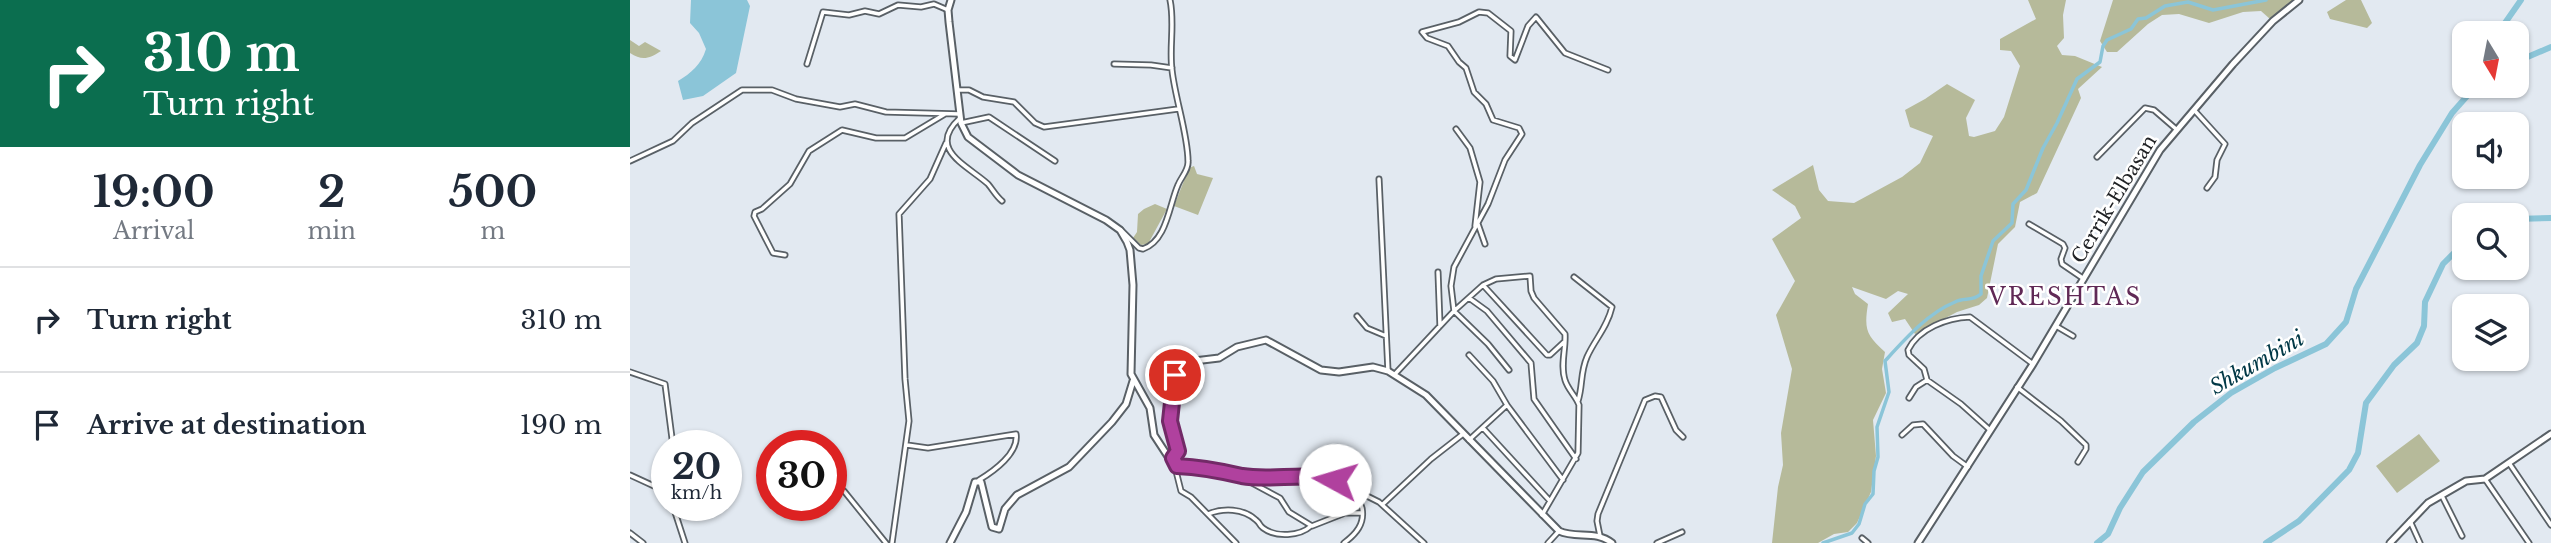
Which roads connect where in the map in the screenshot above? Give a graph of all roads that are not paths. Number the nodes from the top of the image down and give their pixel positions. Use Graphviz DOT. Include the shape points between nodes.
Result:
graph roads {
  1 [pos="951,0"];
  2 [pos="1170,0"];
  3 [pos="2299,0"];
  4 [pos="948,10"];
  5 [pos="807,64"];
  6 [pos="1114,64"];
  7 [pos="1172,68"];
  8 [pos="1608,70"];
  9 [pos="957,90"];
  10 [pos="1178,109"];
  11 [pos="2193,110"];
  12 [pos="947,113"];
  13 [pos="961,118"];
  14 [pos="1456,129"];
  15 [pos="2176,129"];
  16 [pos="946,143"];
  17 [pos="2097,156"];
  18 [pos="630,161"];
  19 [pos="1055,161"];
  20 [pos="1379,179"];
  21 [pos="2207,188"];
  22 [pos="1002,201"];
  23 [pos="2029,224"];
  24 [pos="1477,226"];
  25 [pos="1120,230"];
  26 [pos="1485,244"];
  27 [pos="785,255"];
  28 [pos="1438,272"];
  29 [pos="1574,277"];
  30 [pos="2084,279"];
  31 [pos="1483,285"];
  32 [pos="1469,298"];
  33 [pos="1454,311"];
  34 [pos="1357,317"];
  35 [pos="1440,326"];
  36 [pos="2056,326"];
  37 [pos="1386,335"];
  38 [pos="2073,336"];
  39 [pos="1565,342"];
  40 [pos="1469,355"];
  41 [pos="2033,365"];
  42 [pos="1509,370"];
  43 [pos="630,372"];
  44 [pos="1392,373"];
  45 [pos="1927,380"];
  46 [pos="1133,381"];
  47 [pos="2017,387"];
  48 [pos="1909,398"];
  49 [pos="1578,401"];
  50 [pos="1507,405"];
  51 [pos="1483,428"];
  52 [pos="671,430"];
  53 [pos="1990,430"];
  54 [pos="1463,434"];
  55 [pos="2551,434"];
  56 [pos="1902,435"];
  57 [pos="1683,437"];
  58 [pos="1469,440"];
  59 [pos="907,445"];
  60 [pos="1173,458"];
  61 [pos="1576,459"];
  62 [pos="2078,462"];
  63 [pos="2509,462"];
  64 [pos="1177,466"];
  65 [pos="1968,467"];
  66 [pos="630,475"];
  67 [pos="1245,476"];
  68 [pos="1311,477"];
  69 [pos="2486,479"];
  70 [pos="1563,480"];
  71 [pos="978,481"];
  72 [pos="651,485"];
  73 [pos="1359,491"];
  74 [pos="2441,494"];
  75 [pos="847,495"];
  76 [pos="1310,499"];
  77 [pos="1550,501"];
  78 [pos="1383,505"];
  79 [pos="1362,513"];
  80 [pos="1208,514"];
  81 [pos="1542,515"];
  82 [pos="678,521"];
  83 [pos="2410,521"];
  84 [pos="2551,525"];
  85 [pos="1312,526"];
  86 [pos="1559,531"];
  87 [pos="1682,532"];
  88 [pos="630,533"];
  89 [pos="1600,536"];
  90 [pos="2462,536"];
  91 [pos="1862,538"];
  92 [pos="643,543"];
  93 [pos="685,543"];
  94 [pos="886,543"];
  95 [pos="892,543"];
  96 [pos="951,543"];
  97 [pos="1236,543"];
  98 [pos="1344,543"];
  99 [pos="1424,543"];
  100 [pos="1548,543"];
  101 [pos="1612,543"];
  102 [pos="1657,543"];
  103 [pos="1868,543"];
  104 [pos="1918,543"];
  105 [pos="2390,543"];
  106 [pos="2420,543"];
  107 [pos="2529,543"];
  1 -- 4 [label="main road"];
  2 -- 7 [label="street"];
  3 -- 11 [label="main road, Cerrik-Elbasan" via="2273,21"];
  4 -- 5 [label="street" via="934,4 898,5 879,14 824,12"];
  4 -- 9 [label="main road"];
  6 -- 7 [label="street"];
  7 -- 10 [label="street"];
  8 -- 24 [label="street" via="1565,53 1536,17 1515,60 1510,56 1509,28 1488,13 1422,32 1448,46 1466,68 1474,92 1493,120 1521,130"];
  9 -- 10 [label="street" via="1014,102 1044,127"];
  9 -- 13 [label="main road"];
  10 -- 25 [label="street" via="1189,163 1163,229 1143,249"];
  11 -- 15 [label="main road, Cerrik-Elbasan"];
  11 -- 21 [label="street" via="2225,144"];
  12 -- 13 [label="street"];
  12 -- 18 [label="street" via="886,112 855,104 840,107 772,90 742,90 673,141"];
  12 -- 27 [label="street" via="909,137 876,138 842,131 809,152 790,184 754,216 773,253"];
  13 -- 16 [label="street"];
  13 -- 19 [label="street" via="989,117"];
  13 -- 25 [label="main road" via="968,137 1018,175"];
  14 -- 24 [label="street" via="1470,148 1480,182"];
  15 -- 17 [label="street" via="2145,108"];
  15 -- 30 [label="main road, Cerrik-Elbasan"];
  16 -- 22 [label="street" via="952,155"];
  16 -- 59 [label="street" via="930,179 899,214"];
  20 -- 37 [label="street"];
  23 -- 30 [label="street" via="2063,244 2062,264"];
  24 -- 26 [label="street"];
  24 -- 33 [label="street" via="1454,267"];
  25 -- 46 [label="main road" via="1133,267"];
  28 -- 35 [label="street"];
  29 -- 49 [label="street" via="1612,307 1608,323 1588,354"];
  30 -- 36 [label="main road, Cerrik-Elbasan"];
  31 -- 32 [label="street"];
  31 -- 39 [label="street" via="1548,355"];
  31 -- 39 [label="street" via="1530,276 1534,298 1565,334"];
  32 -- 33 [label="street"];
  32 -- 61 [label="street" via="1488,311 1531,363 1534,399"];
  33 -- 35 [label="street"];
  33 -- 42 [label="street"];
  34 -- 37 [label="street" via="1367,328"];
  35 -- 44 [label="street"];
  36 -- 38 [label="street"];
  36 -- 41 [label="main road, Cerrik-Elbasan"];
  37 -- 44 [label="street"];
  39 -- 49 [label="street" via="1565,379"];
  40 -- 50 [label="street"];
  41 -- 45 [label="street" via="1970,317 1952,318 1930,328 1909,348"];
  41 -- 47 [label="main road, Cerrik-Elbasan"];
  43 -- 52 [label="street" via="665,384"];
  44 -- 54 [label="main road" via="1426,395"];
  44 -- 60 [label="main road" via="1373,367 1321,370 1266,340 1237,347 1219,358 1183,363 1175,375 1170,421 1178,451"];
  45 -- 48 [label="street"];
  45 -- 53 [label="street"];
  46 -- 60 [label="main road" via="1150,408 1154,435 1165,454"];
  46 -- 71 [label="main road" via="1122,410 1077,461 1017,495 996,530"];
  47 -- 53 [label="main road, Cerrik-Elbasan"];
  47 -- 62 [label="street" via="2086,445"];
  49 -- 61 [label="street"];
  50 -- 51 [label="street"];
  50 -- 70 [label="street"];
  51 -- 58 [label="street"];
  51 -- 77 [label="street"];
  53 -- 65 [label="main road, Cerrik-Elbasan"];
  54 -- 58 [label="main road"];
  54 -- 78 [label="street"];
  55 -- 63 [label="main road"];
  56 -- 65 [label="street" via="1913,425 1923,424"];
  57 -- 89 [label="street" via="1661,397 1645,400 1597,517"];
  58 -- 81 [label="main road"];
  59 -- 71 [label="street" via="928,448 1016,435 1005,460"];
  59 -- 95 [label="street"];
  60 -- 64 [label="street"];
  61 -- 70 [label="street"];
  63 -- 69 [label="main road"];
  63 -- 84 [label="street"];
  64 -- 67 [label="street"];
  64 -- 80 [label="street" via="1181,491"];
  65 -- 104 [label="main road, Cerrik-Elbasan"];
  66 -- 72 [label="street"];
  67 -- 68 [label="street"];
  67 -- 85 [label="street"];
  68 -- 73 [label="street" via="1335,480"];
  68 -- 76 [label="street"];
  69 -- 74 [label="main road" via="2466,481"];
  69 -- 107 [label="street"];
  70 -- 77 [label="street"];
  71 -- 96 [label="main road"];
  73 -- 78 [label="street"];
  73 -- 79 [label="street"];
  74 -- 83 [label="main road"];
  74 -- 90 [label="street"];
  75 -- 94 [label="street"];
  77 -- 81 [label="street"];
  78 -- 99 [label="street"];
  79 -- 85 [label="street" via="1345,513"];
  79 -- 98 [label="street" via="1359,529"];
  80 -- 85 [label="street" via="1231,510 1279,533 1300,533"];
  80 -- 97 [label="street"];
  81 -- 86 [label="main road"];
  82 -- 93 [label="street"];
  83 -- 105 [label="main road"];
  83 -- 106 [label="street"];
  86 -- 89 [label="main road"];
  86 -- 100 [label="street"];
  87 -- 102 [label="street"];
  88 -- 92 [label="street"];
  89 -- 101 [label="main road"];
  91 -- 103 [label="street"];
}
